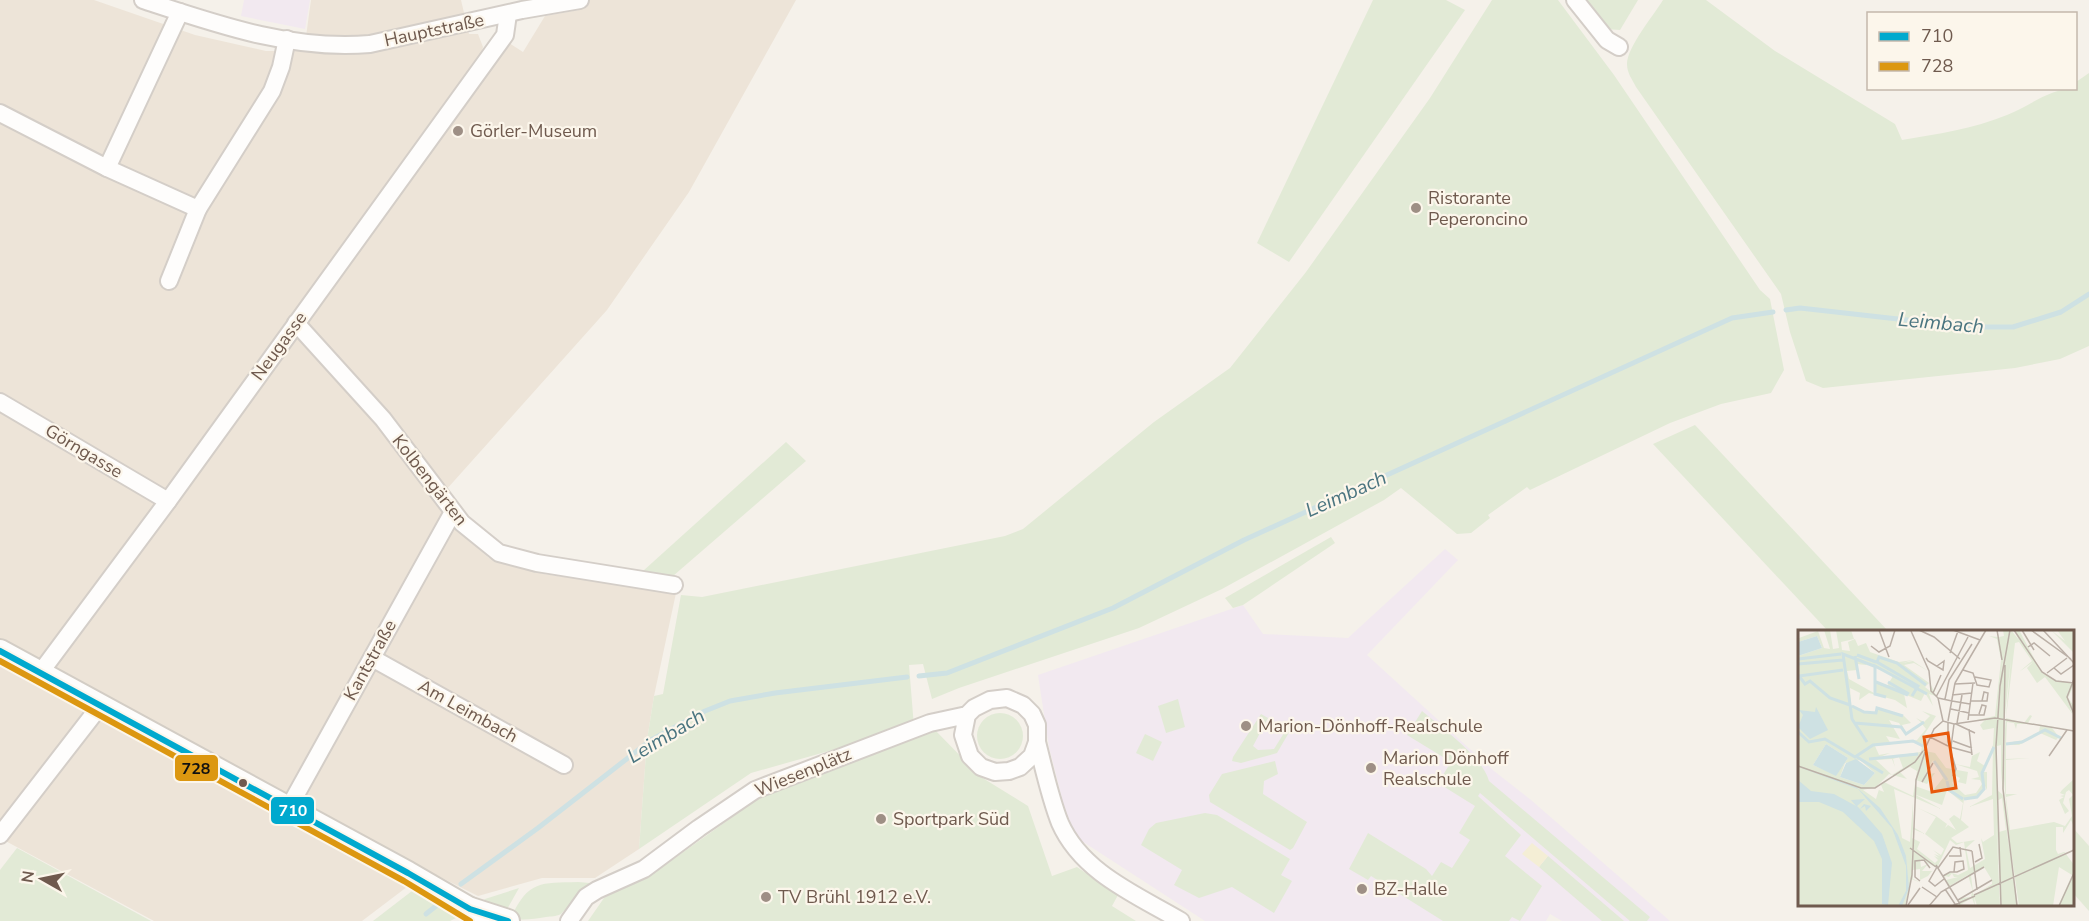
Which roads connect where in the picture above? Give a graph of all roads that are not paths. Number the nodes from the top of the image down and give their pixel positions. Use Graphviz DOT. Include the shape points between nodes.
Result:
graph roads {
  1 [pos="142,0"];
  2 [pos="580,0"];
  3 [pos="1575,0"];
  4 [pos="517,8"];
  5 [pos="180,12"];
  6 [pos="286,39"];
  7 [pos="1619,47"];
  8 [pos="0,113"];
  9 [pos="107,168"];
  10 [pos="198,209"];
  11 [pos="169,281"];
  12 [pos="296,323"];
  13 [pos="0,402"];
  14 [pos="168,501"];
  15 [pos="453,512"];
  16 [pos="674,585"];
  17 [pos="0,651"];
  18 [pos="372,658"];
  19 [pos="40,673"];
  20 [pos="100,706"];
  21 [pos="967,715"];
  22 [pos="1037,742"];
  23 [pos="564,765"];
  24 [pos="288,809"];
  25 [pos="0,835"];
  26 [pos="463,906"];
  27 [pos="508,921"];
  28 [pos="569,921"];
  29 [pos="1181,921"];
  1 -- 5 [label="street, Hauptstraße"];
  2 -- 4 [label="street, Hauptstraße"];
  3 -- 7 [label="street" via="1607,40"];
  4 -- 6 [label="street, Hauptstraße" via="370,44 321,45"];
  4 -- 12 [label="street, Neugasse" via="505,35"];
  5 -- 6 [label="street, Hauptstraße" via="223,27"];
  5 -- 9 [label="street"];
  6 -- 10 [label="street" via="272,91"];
  8 -- 9 [label="street"];
  9 -- 10 [label="street"];
  10 -- 11 [label="street"];
  12 -- 14 [label="street, Neugasse"];
  12 -- 15 [label="street, Kolbengärten" via="383,419"];
  13 -- 14 [label="street, Görngasse"];
  14 -- 19 [label="street, Neugasse"];
  15 -- 16 [label="street, Kolbengärten" via="499,553 537,563"];
  15 -- 18 [label="street, Kantstraße"];
  17 -- 19 [label="main road"];
  18 -- 23 [label="street, Am Leimbach"];
  18 -- 24 [label="street, Kantstraße"];
  19 -- 20 [label="main road"];
  20 -- 24 [label="main road"];
  20 -- 25 [label="street"];
  21 -- 22 [label="street, Wiesenplätz" via="990,700 1007,698 1032,714"];
  21 -- 22 [label="street" via="963,735 970,756 995,772 1020,767 1032,756"];
  21 -- 28 [label="street, Wiesenplätz" via="930,723 754,790 644,869 586,897"];
  22 -- 29 [label="street, Wiesenplätz" via="1060,823 1074,847 1103,876"];
  24 -- 26 [label="main road"];
  26 -- 27 [label="main road"];
}
